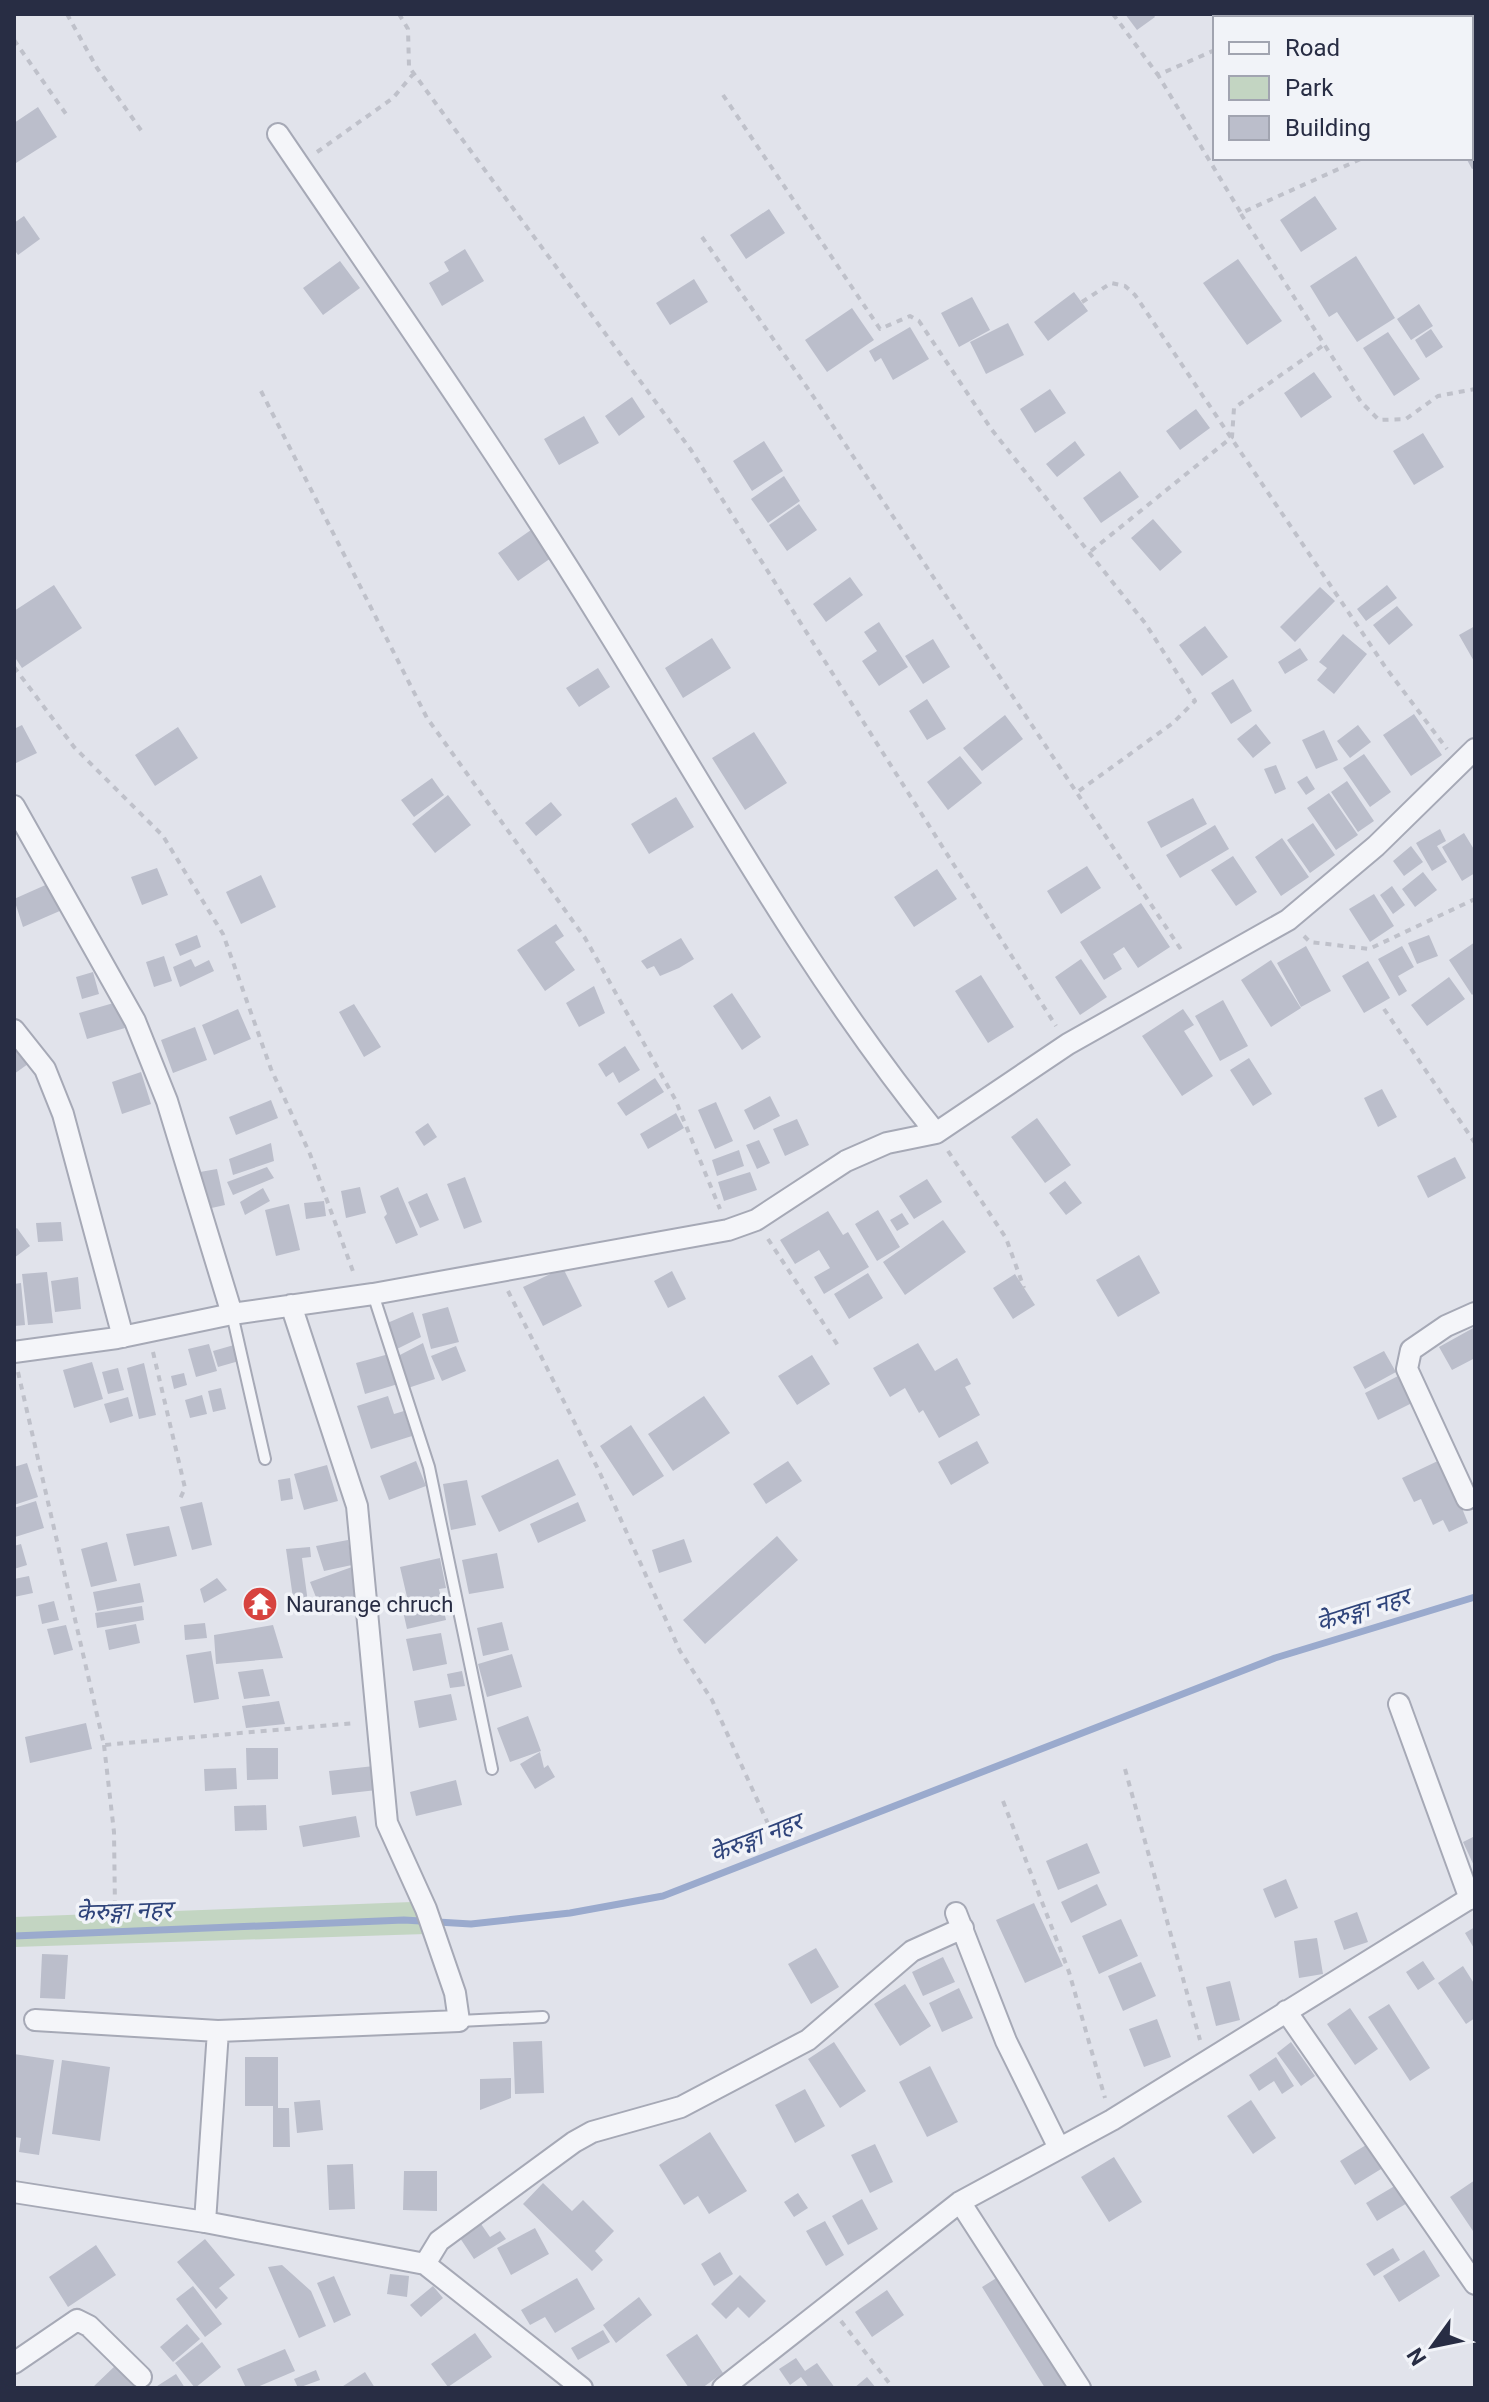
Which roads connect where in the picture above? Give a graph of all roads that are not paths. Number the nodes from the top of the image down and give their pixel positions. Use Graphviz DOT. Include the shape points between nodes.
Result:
graph roads {
  1 [pos="278,134"];
  2 [pos="1475,749"];
  3 [pos="14,806"];
  4 [pos="14,1030"];
  5 [pos="936,1133"];
  6 [pos="365,1295"];
  7 [pos="291,1305"];
  8 [pos="1475,1313"];
  9 [pos="232,1314"];
  10 [pos="123,1337"];
  11 [pos="16,1360"];
  12 [pos="265,1459"];
  13 [pos="1467,1499"];
  14 [pos="1399,1704"];
  15 [pos="492,1769"];
  16 [pos="1472,1897"];
  17 [pos="1286,2011"];
  18 [pos="543,2017"];
  19 [pos="35,2020"];
  20 [pos="459,2021"];
  21 [pos="218,2031"];
  22 [pos="1059,2148"];
  23 [pos="14,2192"];
  24 [pos="960,2202"];
  25 [pos="205,2222"];
  26 [pos="425,2264"];
  27 [pos="1475,2284"];
  28 [pos="14,2363"];
  29 [pos="141,2377"];
  30 [pos="582,2388"];
  31 [pos="723,2388"];
  32 [pos="1080,2388"];
  1 -- 5 [label="street" via="491,445 824,978"];
  2 -- 5 [label="street" via="1376,846 1288,920 1068,1044"];
  3 -- 9 [label="street" via="135,1021 167,1101"];
  4 -- 10 [label="street" via="45,1069 63,1114"];
  5 -- 6 [label="street" via="887,1143 846,1161 756,1220 728,1230"];
  6 -- 7 [label="street"];
  6 -- 15 [label="lane" via="429,1467"];
  7 -- 9 [label="street"];
  7 -- 20 [label="street" via="357,1506 387,1823 426,1909 455,1993"];
  8 -- 13 [label="street" via="1411,1350 1407,1369"];
  9 -- 10 [label="street"];
  9 -- 12 [label="lane"];
  10 -- 11 [label="street"];
  14 -- 16 [label="street"];
  16 -- 17 [label="street"];
  17 -- 22 [label="street"];
  17 -- 27 [label="street"];
  18 -- 20 [label="lane"];
  19 -- 21 [label="street"];
  20 -- 21 [label="street"];
  21 -- 25 [label="street"];
  22 -- 24 [label="street"];
  22 -- 26 [label="street" via="1006,2041 960,1921 912,1951 808,2040 681,2107 574,2142 439,2241"];
  23 -- 25 [label="street"];
  24 -- 31 [label="street"];
  24 -- 32 [label="street"];
  25 -- 26 [label="street"];
  26 -- 30 [label="street"];
  28 -- 29 [label="street" via="77,2320"];
}
